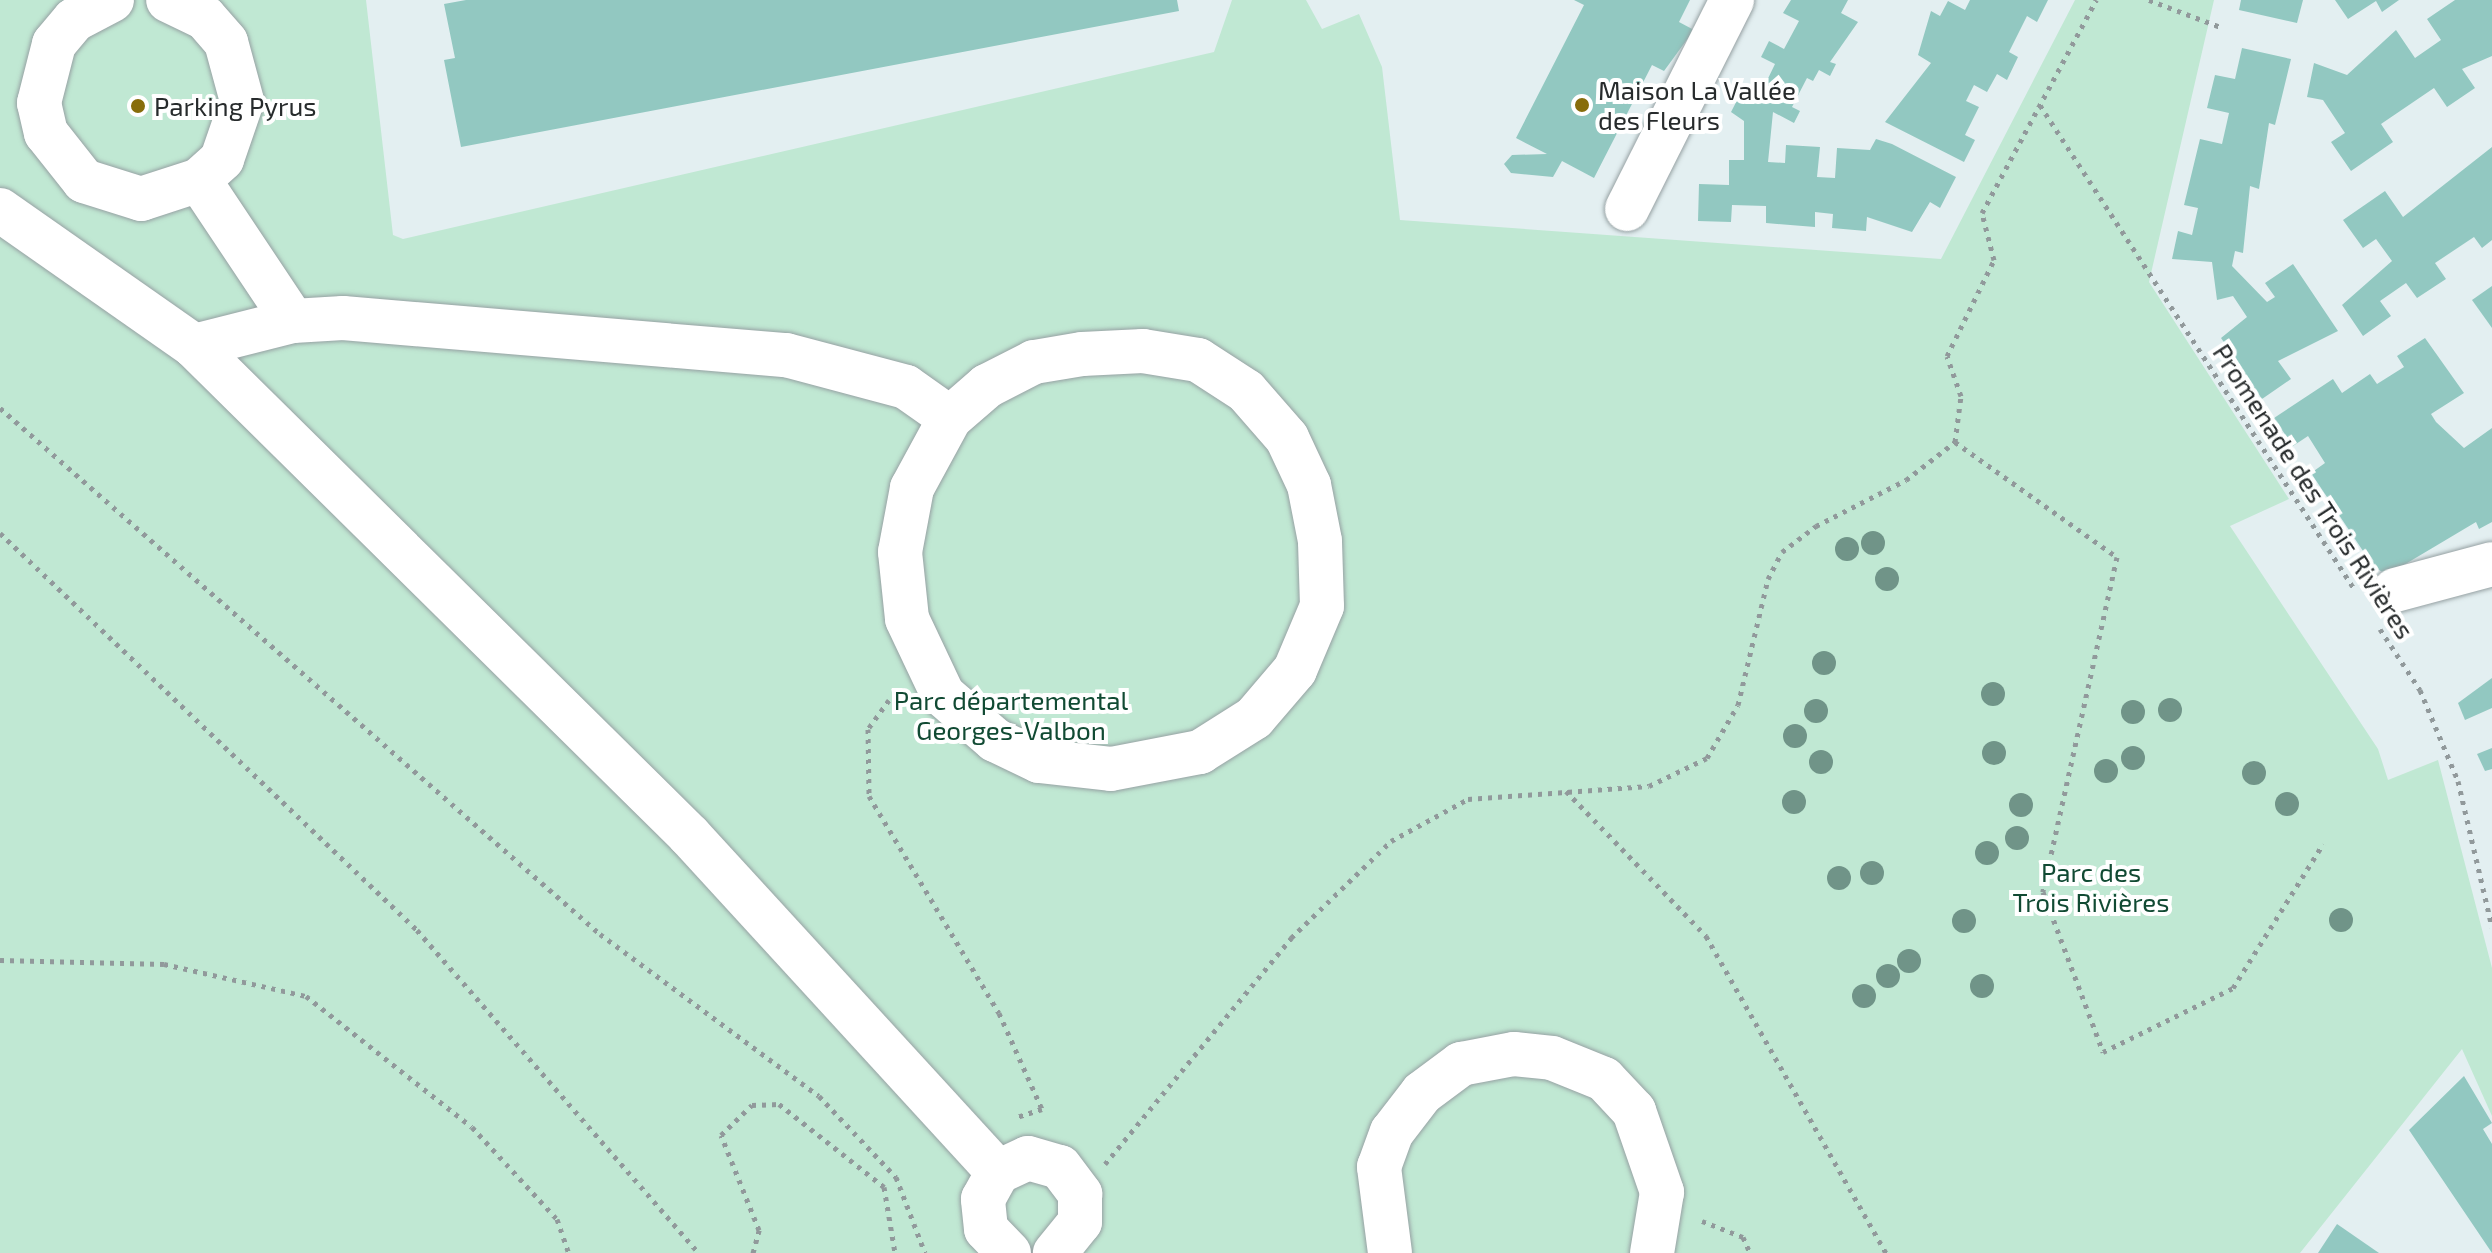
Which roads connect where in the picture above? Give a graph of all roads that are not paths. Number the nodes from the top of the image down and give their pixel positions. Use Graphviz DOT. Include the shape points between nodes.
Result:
graph roads {
  1 [pos="112,0"];
  2 [pos="168,0"];
  3 [pos="1732,0"];
  4 [pos="71,10"];
  5 [pos="199,180"];
  6 [pos="1627,209"];
  7 [pos="0,210"];
  8 [pos="293,321"];
  9 [pos="194,346"];
  10 [pos="950,418"];
  11 [pos="2492,564"];
  12 [pos="2378,605"];
  13 [pos="998,1172"];
  14 [pos="1064,1251"];
  15 [pos="1009,1253"];
  16 [pos="1390,1253"];
  17 [pos="1652,1253"];
  1 -- 4 [label="street"];
  2 -- 5 [label="street" via="205,18 239,70 237,132"];
  3 -- 6 [label="street"];
  4 -- 5 [label="street" via="41,88 46,133 62,160 112,194 172,194"];
  5 -- 8 [label="street"];
  7 -- 9 [label="street"];
  8 -- 9 [label="street"];
  8 -- 10 [label="street" via="343,318 786,355 906,387"];
  9 -- 13 [label="street" via="690,836"];
  10 -- 10 [label="street" via="987,386 1034,362 1082,354 1143,351 1198,360 1246,391 1287,438 1309,485 1320,541 1322,606 1295,670 1254,718 1200,752 1111,769 1039,761 995,740 943,695 907,619 900,552 912,488"];
  11 -- 12 [label="street"];
  13 -- 14 [label="street" via="1028,1158 1045,1160 1073,1178 1080,1194 1080,1222"];
  13 -- 15 [label="street" via="982,1214 994,1242"];
  16 -- 17 [label="street" via="1379,1167 1392,1132 1422,1093 1461,1064 1514,1054 1552,1058 1604,1079 1634,1111 1662,1192"];
}
